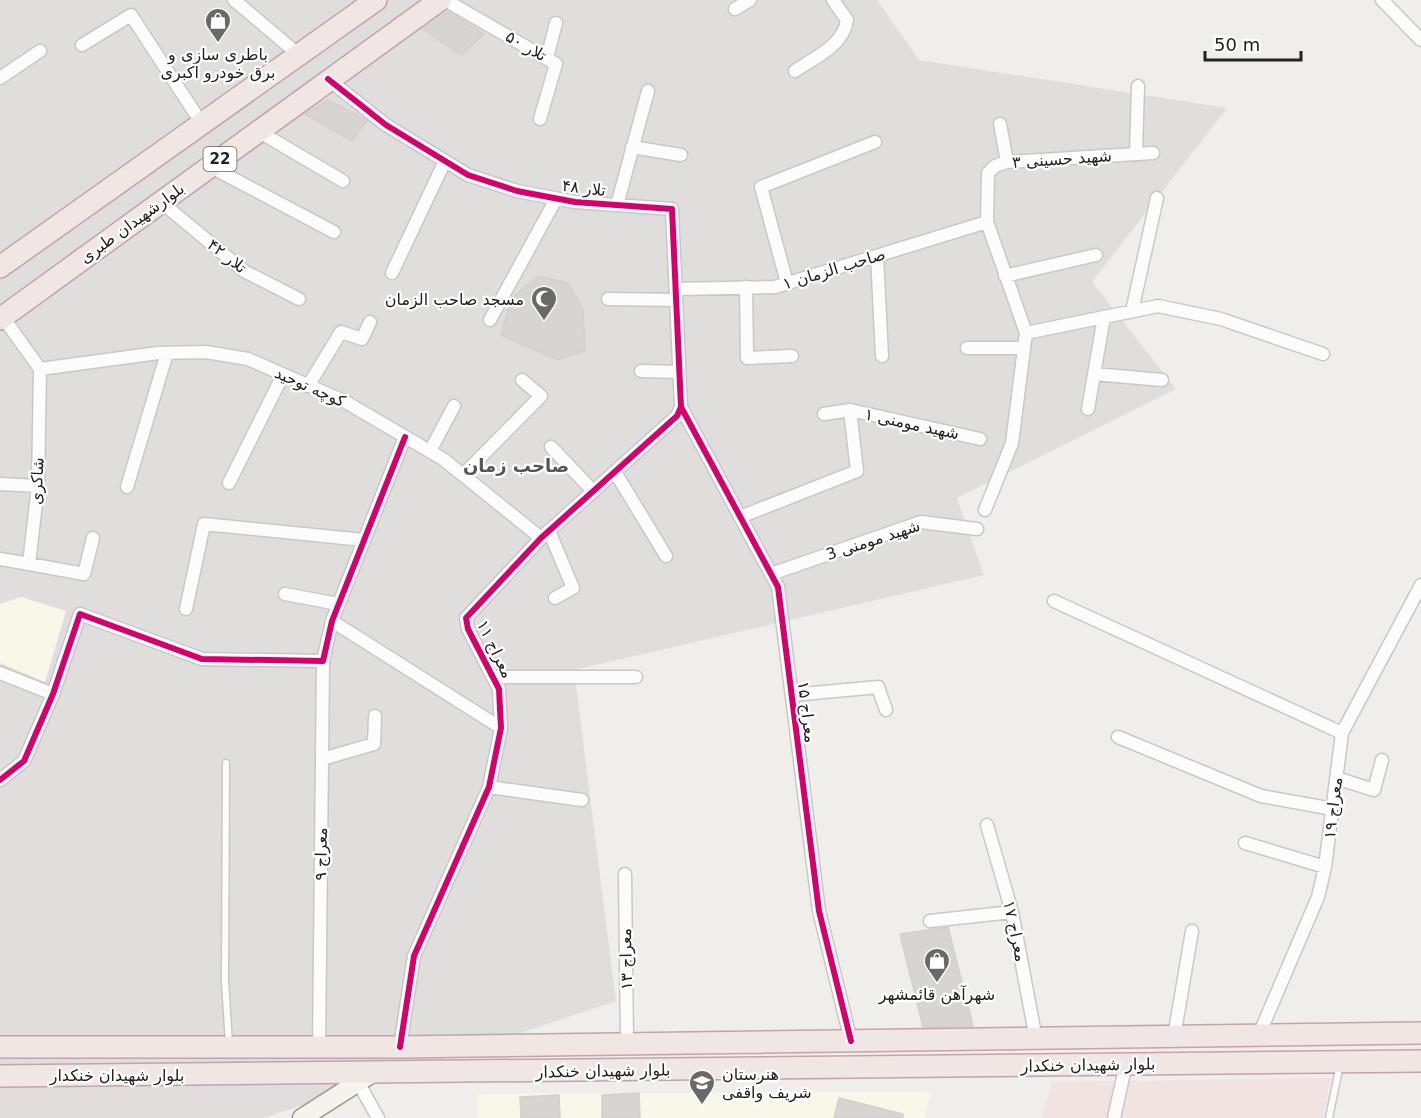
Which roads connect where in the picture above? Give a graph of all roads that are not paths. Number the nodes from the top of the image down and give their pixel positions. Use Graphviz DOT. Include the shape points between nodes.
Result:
graph roads {
  1 [pos="234,0"];
  2 [pos="376,0"];
  3 [pos="440,0"];
  4 [pos="445,0"];
  5 [pos="750,0"];
  6 [pos="833,0"];
  7 [pos="1382,0"];
  8 [pos="735,9"];
  9 [pos="555,23"];
  10 [pos="1421,40"];
  11 [pos="82,45"];
  12 [pos="40,51"];
  13 [pos="299,55"];
  14 [pos="547,58"];
  15 [pos="795,71"];
  16 [pos="0,78"];
  17 [pos="328,79"];
  18 [pos="1138,86"];
  19 [pos="648,92"];
  20 [pos="540,119"];
  21 [pos="202,124"];
  22 [pos="1000,124"];
  23 [pos="258,130"];
  24 [pos="875,142"];
  25 [pos="632,147"];
  26 [pos="1153,153"];
  27 [pos="1136,154"];
  28 [pos="681,155"];
  29 [pos="445,161"];
  30 [pos="1007,162"];
  31 [pos="209,166"];
  32 [pos="342,181"];
  33 [pos="1157,198"];
  34 [pos="556,199"];
  35 [pos="161,202"];
  36 [pos="617,205"];
  37 [pos="987,222"];
  38 [pos="334,232"];
  39 [pos="1096,255"];
  40 [pos="877,256"];
  41 [pos="0,267"];
  42 [pos="392,273"];
  43 [pos="1005,276"];
  44 [pos="787,283"];
  45 [pos="746,288"];
  46 [pos="676,295"];
  47 [pos="299,299"];
  48 [pos="608,299"];
  49 [pos="1132,311"];
  50 [pos="1104,317"];
  51 [pos="2,318"];
  52 [pos="490,320"];
  53 [pos="370,322"];
  54 [pos="1026,333"];
  55 [pos="967,348"];
  56 [pos="1024,348"];
  57 [pos="167,353"];
  58 [pos="1323,354"];
  59 [pos="792,356"];
  60 [pos="882,356"];
  61 [pos="40,369"];
  62 [pos="641,370"];
  63 [pos="679,372"];
  64 [pos="1095,374"];
  65 [pos="283,375"];
  66 [pos="522,380"];
  67 [pos="1162,380"];
  68 [pos="308,386"];
  69 [pos="454,406"];
  70 [pos="681,406"];
  71 [pos="1088,409"];
  72 [pos="850,410"];
  73 [pos="824,414"];
  74 [pos="405,437"];
  75 [pos="980,439"];
  76 [pos="551,447"];
  77 [pos="430,451"];
  78 [pos="615,472"];
  79 [pos="463,475"];
  80 [pos="229,483"];
  81 [pos="0,484"];
  82 [pos="38,486"];
  83 [pos="128,487"];
  84 [pos="593,491"];
  85 [pos="985,510"];
  86 [pos="740,517"];
  87 [pos="977,529"];
  88 [pos="545,535"];
  89 [pos="93,538"];
  90 [pos="364,540"];
  91 [pos="666,556"];
  92 [pos="0,559"];
  93 [pos="29,564"];
  94 [pos="771,574"];
  95 [pos="1421,585"];
  96 [pos="285,594"];
  97 [pos="555,598"];
  98 [pos="1054,601"];
  99 [pos="338,604"];
  100 [pos="186,609"];
  101 [pos="332,621"];
  102 [pos="323,662"];
  103 [pos="0,673"];
  104 [pos="636,676"];
  105 [pos="494,677"];
  106 [pos="53,694"];
  107 [pos="792,695"];
  108 [pos="886,710"];
  109 [pos="375,716"];
  110 [pos="501,728"];
  111 [pos="1342,733"];
  112 [pos="1118,737"];
  113 [pos="322,759"];
  114 [pos="1382,760"];
  115 [pos="226,763"];
  116 [pos="1336,778"];
  117 [pos="0,780"];
  118 [pos="489,788"];
  119 [pos="582,800"];
  120 [pos="1333,809"];
  121 [pos="987,825"];
  122 [pos="1245,843"];
  123 [pos="1325,867"];
  124 [pos="625,874"];
  125 [pos="1012,912"];
  126 [pos="930,921"];
  127 [pos="1191,931"];
  128 [pos="1421,1034"];
  129 [pos="1174,1037"];
  130 [pos="1258,1037"];
  131 [pos="1036,1039"];
  132 [pos="851,1041"];
  133 [pos="627,1043"];
  134 [pos="0,1047"];
  135 [pos="229,1047"];
  136 [pos="319,1047"];
  137 [pos="400,1047"];
  138 [pos="1421,1061"];
  139 [pos="1126,1064"];
  140 [pos="1340,1064"];
  141 [pos="0,1076"];
  142 [pos="364,1078"];
  143 [pos="302,1118"];
  144 [pos="378,1118"];
  145 [pos="1114,1118"];
  146 [pos="1329,1118"];
  1 -- 13 [label="street"];
  2 -- 13 [label="highway, 22"];
  3 -- 17 [label="highway, بلوارشهیدان طبری / 22"];
  4 -- 14 [label="street, تلار ۵۰"];
  5 -- 8 [label="street"];
  6 -- 15 [label="street" via="847,20 846,30"];
  7 -- 10 [label="street"];
  9 -- 14 [label="street"];
  11 -- 21 [label="street" via="131,15"];
  12 -- 16 [label="street"];
  13 -- 21 [label="highway, 22"];
  14 -- 20 [label="street, تلار ۵۰" via="556,64"];
  17 -- 23 [label="highway, بلوارشهیدان طبری / 22"];
  17 -- 29 [label="street, تلار ۴۸" via="386,125"];
  18 -- 27 [label="street"];
  19 -- 25 [label="street"];
  21 -- 41 [label="highway, 22"];
  22 -- 30 [label="street"];
  23 -- 31 [label="highway, بلوارشهیدان طبری / 22"];
  23 -- 32 [label="street"];
  24 -- 44 [label="street" via="761,187"];
  25 -- 28 [label="street"];
  25 -- 36 [label="street"];
  26 -- 27 [label="street, شهید حسینی ۳"];
  27 -- 30 [label="street, شهید حسینی ۳"];
  29 -- 34 [label="street, تلار ۴۸" via="468,175"];
  29 -- 42 [label="street"];
  30 -- 37 [label="street, شهید حسینی ۳" via="988,173"];
  31 -- 35 [label="highway, بلوارشهیدان طبری / 22"];
  31 -- 38 [label="street"];
  33 -- 49 [label="street"];
  34 -- 36 [label="street, تلار ۴۸"];
  34 -- 52 [label="street"];
  35 -- 47 [label="street, تلار ۴۲" via="244,271"];
  35 -- 51 [label="highway, بلوارشهیدان طبری / 22"];
  36 -- 46 [label="street, تلار ۴۸" via="672,208"];
  37 -- 40 [label="street, صاحب الزمان ۱"];
  37 -- 43 [label="street"];
  39 -- 43 [label="street"];
  40 -- 44 [label="street, صاحب الزمان ۱"];
  40 -- 60 [label="street"];
  43 -- 54 [label="street"];
  44 -- 45 [label="street, صاحب الزمان ۱"];
  45 -- 46 [label="street, صاحب الزمان ۱"];
  45 -- 59 [label="street" via="747,358"];
  46 -- 48 [label="street, صاحب الزمان ۱"];
  46 -- 63 [label="street, تلار ۴۸"];
  49 -- 50 [label="street"];
  49 -- 58 [label="street" via="1158,306 1221,319"];
  50 -- 54 [label="street"];
  50 -- 64 [label="street"];
  51 -- 61 [label="street"];
  53 -- 68 [label="street" via="362,339 341,332"];
  54 -- 56 [label="street"];
  55 -- 56 [label="street"];
  56 -- 85 [label="street" via="1012,443"];
  57 -- 61 [label="street, کوچه توحید"];
  57 -- 65 [label="street, کوچه توحید" via="206,352 237,357"];
  57 -- 83 [label="street"];
  61 -- 82 [label="street, شاکری"];
  62 -- 63 [label="street"];
  63 -- 70 [label="street, تلار ۴۸"];
  64 -- 67 [label="street"];
  64 -- 71 [label="street"];
  65 -- 68 [label="street, کوچه توحید"];
  65 -- 80 [label="street"];
  66 -- 79 [label="street" via="541,396"];
  68 -- 74 [label="street, کوچه توحید" via="344,401"];
  69 -- 77 [label="street"];
  70 -- 78 [label="street, معراج ۱۱" via="677,416"];
  70 -- 86 [label="street, معراج ۱۵"];
  72 -- 73 [label="street"];
  72 -- 75 [label="street, شهید مومنی ۱"];
  72 -- 86 [label="street, شهید مومنی ۱" via="857,471"];
  74 -- 77 [label="street, کوچه توحید"];
  74 -- 90 [label="street, معراج ۹"];
  76 -- 84 [label="street"];
  77 -- 79 [label="street, کوچه توحید"];
  78 -- 84 [label="street, معراج ۱۱"];
  78 -- 91 [label="street"];
  79 -- 88 [label="street, کوچه توحید"];
  81 -- 82 [label="street"];
  82 -- 93 [label="street, شاکری"];
  84 -- 88 [label="street, معراج ۱۱"];
  86 -- 94 [label="street, معراج ۱۵"];
  87 -- 94 [label="street, شهید مومنی 3" via="921,522"];
  88 -- 97 [label="street" via="573,588"];
  88 -- 105 [label="street, معراج ۱۱" via="466,618"];
  89 -- 93 [label="street" via="84,574"];
  90 -- 99 [label="street, معراج ۹"];
  90 -- 100 [label="street" via="204,524"];
  92 -- 93 [label="street"];
  94 -- 107 [label="street, معراج ۱۵" via="778,587"];
  95 -- 111 [label="street, معراج ۱۹"];
  96 -- 99 [label="street"];
  98 -- 111 [label="street"];
  99 -- 101 [label="street, معراج ۹"];
  101 -- 102 [label="street, معراج ۹"];
  101 -- 110 [label="street"];
  102 -- 106 [label="street" via="202,659 80,614"];
  102 -- 113 [label="street, معراج ۹"];
  103 -- 106 [label="street"];
  104 -- 105 [label="street"];
  105 -- 110 [label="street, معراج ۱۱" via="502,707"];
  106 -- 117 [label="street" via="24,761"];
  107 -- 108 [label="street" via="878,687"];
  107 -- 132 [label="street, معراج ۱۵" via="819,911"];
  109 -- 113 [label="street" via="374,744"];
  110 -- 118 [label="street, معراج ۱۱"];
  111 -- 116 [label="street, معراج ۱۹"];
  112 -- 120 [label="street" via="1261,796"];
  113 -- 136 [label="street, معراج ۹"];
  114 -- 116 [label="street" via="1374,790"];
  115 -- 135 [label="lane" via="225,981"];
  116 -- 120 [label="street, معراج ۱۹"];
  118 -- 119 [label="street"];
  118 -- 137 [label="street, معراج ۱۱" via="414,956"];
  120 -- 123 [label="street, معراج ۱۹"];
  121 -- 125 [label="street, معراج ۱۷"];
  122 -- 123 [label="street"];
  123 -- 130 [label="street, معراج ۱۹" via="1318,897"];
  124 -- 133 [label="street, معراج ۱۳"];
  125 -- 126 [label="street"];
  125 -- 131 [label="street, معراج ۱۷"];
  127 -- 129 [label="street"];
  128 -- 130 [label="highway, بلوار شهیدان خنکدار"];
  129 -- 130 [label="highway, بلوار شهیدان خنکدار"];
  129 -- 131 [label="highway, بلوار شهیدان خنکدار"];
  131 -- 132 [label="highway, بلوار شهیدان خنکدار"];
  132 -- 133 [label="highway, بلوار شهیدان خنکدار"];
  133 -- 137 [label="highway, بلوار شهیدان خنکدار"];
  134 -- 135 [label="highway, بلوار شهیدان خنکدار"];
  135 -- 136 [label="highway, بلوار شهیدان خنکدار"];
  136 -- 137 [label="highway, بلوار شهیدان خنکدار"];
  138 -- 140 [label="highway, بلوار شهیدان خنکدار"];
  139 -- 140 [label="highway, بلوار شهیدان خنکدار"];
  139 -- 142 [label="highway, بلوار شهیدان خنکدار"];
  139 -- 145 [label="street"];
  140 -- 146 [label="lane"];
  141 -- 142 [label="highway, بلوار شهیدان خنکدار"];
  142 -- 143 [label="main road"];
  142 -- 144 [label="street"];
}
